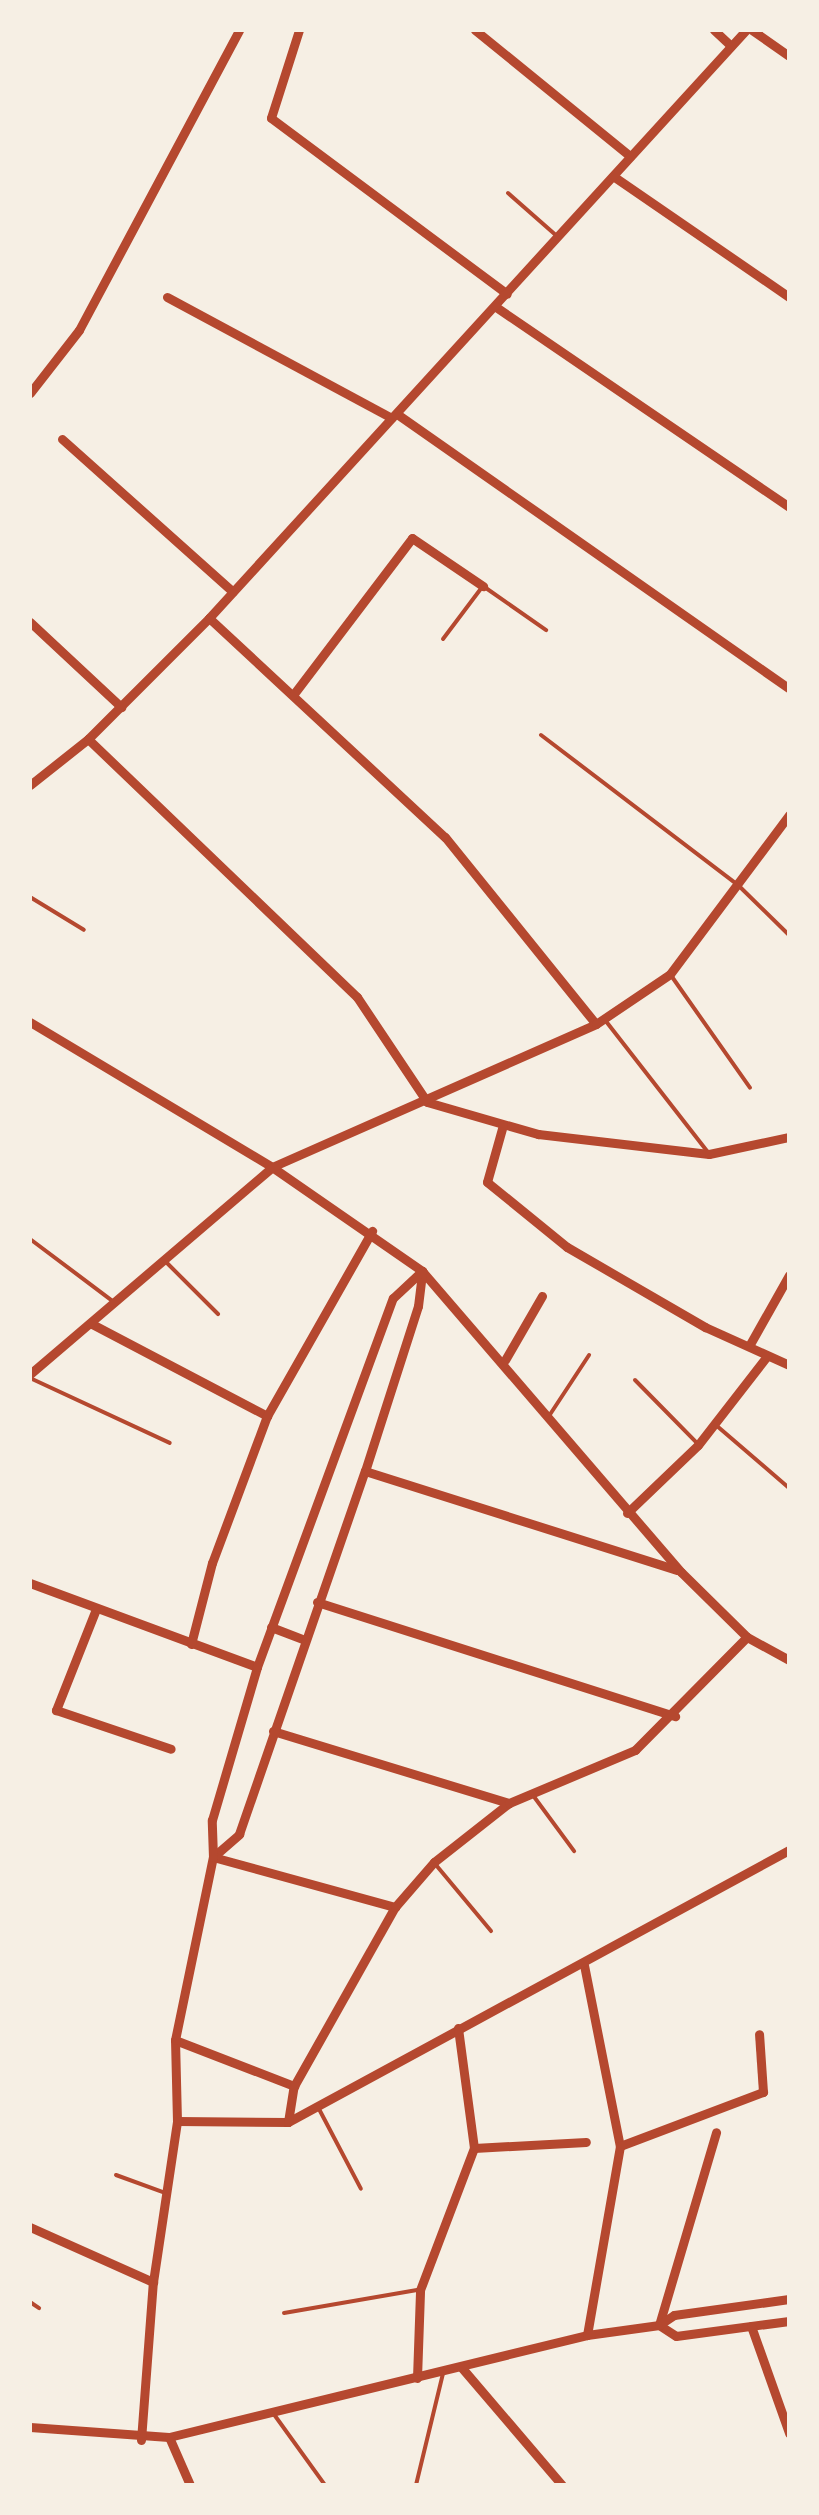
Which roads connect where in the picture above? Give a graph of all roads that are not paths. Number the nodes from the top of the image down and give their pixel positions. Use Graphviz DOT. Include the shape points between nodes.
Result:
graph roads {
  1 [pos="238,30"];
  2 [pos="299,30"];
  3 [pos="475,30"];
  4 [pos="714,30"];
  5 [pos="749,30"];
  6 [pos="731,46"];
  7 [pos="789,56"];
  8 [pos="630,156"];
  9 [pos="613,176"];
  10 [pos="508,193"];
  11 [pos="557,236"];
  12 [pos="507,294"];
  13 [pos="789,297"];
  14 [pos="168,298"];
  15 [pos="496,306"];
  16 [pos="30,392"];
  17 [pos="394,416"];
  18 [pos="62,439"];
  19 [pos="789,507"];
  20 [pos="482,586"];
  21 [pos="233,592"];
  22 [pos="209,618"];
  23 [pos="30,622"];
  24 [pos="546,630"];
  25 [pos="443,639"];
  26 [pos="789,688"];
  27 [pos="293,695"];
  28 [pos="121,708"];
  29 [pos="541,735"];
  30 [pos="88,739"];
  31 [pos="30,785"];
  32 [pos="789,814"];
  33 [pos="739,886"];
  34 [pos="30,897"];
  35 [pos="84,930"];
  36 [pos="789,935"];
  37 [pos="670,974"];
  38 [pos="599,1020"];
  39 [pos="30,1022"];
  40 [pos="750,1088"];
  41 [pos="427,1102"];
  42 [pos="503,1124"];
  43 [pos="789,1137"];
  44 [pos="709,1154"];
  45 [pos="272,1167"];
  46 [pos="372,1231"];
  47 [pos="30,1240"];
  48 [pos="164,1261"];
  49 [pos="422,1271"];
  50 [pos="789,1275"];
  51 [pos="542,1296"];
  52 [pos="116,1303"];
  53 [pos="218,1314"];
  54 [pos="92,1324"];
  55 [pos="749,1346"];
  56 [pos="589,1354"];
  57 [pos="767,1356"];
  58 [pos="504,1360"];
  59 [pos="789,1365"];
  60 [pos="30,1376"];
  61 [pos="635,1380"];
  62 [pos="266,1416"];
  63 [pos="550,1416"];
  64 [pos="716,1425"];
  65 [pos="170,1443"];
  66 [pos="698,1445"];
  67 [pos="365,1471"];
  68 [pos="789,1488"];
  69 [pos="627,1513"];
  70 [pos="681,1572"];
  71 [pos="30,1584"];
  72 [pos="317,1602"];
  73 [pos="96,1609"];
  74 [pos="272,1628"];
  75 [pos="747,1637"];
  76 [pos="305,1640"];
  77 [pos="191,1644"];
  78 [pos="789,1660"];
  79 [pos="257,1667"];
  80 [pos="675,1716"];
  81 [pos="273,1731"];
  82 [pos="171,1748"];
  83 [pos="531,1793"];
  84 [pos="509,1804"];
  85 [pos="789,1850"];
  86 [pos="574,1851"];
  87 [pos="214,1857"];
  88 [pos="434,1862"];
  89 [pos="395,1907"];
  90 [pos="491,1930"];
  91 [pos="584,1965"];
  92 [pos="458,2028"];
  93 [pos="759,2034"];
  94 [pos="175,2040"];
  95 [pos="294,2086"];
  96 [pos="318,2106"];
  97 [pos="177,2121"];
  98 [pos="288,2122"];
  99 [pos="716,2132"];
  100 [pos="586,2142"];
  101 [pos="620,2146"];
  102 [pos="474,2148"];
  103 [pos="116,2174"];
  104 [pos="360,2189"];
  105 [pos="167,2193"];
  106 [pos="30,2227"];
  107 [pos="153,2282"];
  108 [pos="420,2290"];
  109 [pos="789,2299"];
  110 [pos="30,2302"];
  111 [pos="40,2308"];
  112 [pos="284,2313"];
  113 [pos="789,2321"];
  114 [pos="659,2324"];
  115 [pos="750,2326"];
  116 [pos="587,2335"];
  117 [pos="462,2368"];
  118 [pos="443,2372"];
  119 [pos="417,2378"];
  120 [pos="274,2413"];
  121 [pos="30,2428"];
  122 [pos="789,2434"];
  123 [pos="169,2437"];
  124 [pos="141,2440"];
  125 [pos="560,2484"];
  126 [pos="190,2485"];
  127 [pos="325,2485"];
  128 [pos="416,2485"];
  1 -- 16 [label="street" via="80,330"];
  2 -- 12 [label="street" via="271,118"];
  3 -- 8 [label="street"];
  4 -- 6 [label="street"];
  5 -- 6 [label="street"];
  5 -- 7 [label="street"];
  6 -- 8 [label="street"];
  8 -- 9 [label="street"];
  9 -- 11 [label="street"];
  9 -- 13 [label="street"];
  10 -- 11 [label="lane"];
  11 -- 12 [label="street"];
  12 -- 15 [label="street"];
  14 -- 17 [label="street"];
  15 -- 17 [label="street"];
  15 -- 19 [label="street"];
  17 -- 21 [label="street"];
  17 -- 26 [label="street"];
  18 -- 21 [label="street"];
  20 -- 24 [label="lane"];
  20 -- 25 [label="lane"];
  20 -- 27 [label="street" via="412,538"];
  21 -- 22 [label="street"];
  22 -- 27 [label="street"];
  22 -- 28 [label="street"];
  23 -- 28 [label="street"];
  27 -- 38 [label="street" via="445,837"];
  28 -- 30 [label="street"];
  29 -- 33 [label="lane"];
  30 -- 31 [label="street"];
  30 -- 41 [label="street" via="357,996"];
  32 -- 33 [label="street"];
  33 -- 36 [label="lane"];
  33 -- 37 [label="street"];
  34 -- 35 [label="lane"];
  37 -- 38 [label="street"];
  37 -- 40 [label="lane"];
  38 -- 41 [label="street"];
  38 -- 44 [label="lane"];
  39 -- 45 [label="street"];
  41 -- 42 [label="street"];
  41 -- 45 [label="street"];
  42 -- 44 [label="street"];
  42 -- 55 [label="street" via="487,1182 567,1247"];
  43 -- 44 [label="street"];
  45 -- 46 [label="street"];
  45 -- 48 [label="street"];
  46 -- 49 [label="street"];
  46 -- 62 [label="street"];
  47 -- 52 [label="lane"];
  48 -- 52 [label="street"];
  48 -- 53 [label="lane"];
  49 -- 58 [label="street"];
  49 -- 67 [label="street" via="418,1306"];
  49 -- 74 [label="street" via="393,1298"];
  50 -- 55 [label="street"];
  51 -- 58 [label="street"];
  52 -- 54 [label="street"];
  54 -- 60 [label="street"];
  54 -- 62 [label="street"];
  55 -- 57 [label="street"];
  56 -- 63 [label="lane"];
  57 -- 59 [label="street"];
  57 -- 64 [label="street"];
  58 -- 63 [label="street"];
  60 -- 65 [label="lane"];
  61 -- 66 [label="lane"];
  62 -- 77 [label="street" via="212,1562"];
  63 -- 69 [label="street"];
  64 -- 66 [label="street"];
  64 -- 68 [label="lane"];
  66 -- 69 [label="street"];
  67 -- 70 [label="street"];
  67 -- 72 [label="street"];
  69 -- 70 [label="street"];
  70 -- 75 [label="street"];
  71 -- 73 [label="street"];
  72 -- 76 [label="street"];
  72 -- 80 [label="street"];
  73 -- 77 [label="street"];
  73 -- 82 [label="street" via="56,1710"];
  74 -- 76 [label="street"];
  74 -- 79 [label="street"];
  75 -- 78 [label="street"];
  75 -- 80 [label="street"];
  76 -- 81 [label="street"];
  77 -- 79 [label="street"];
  79 -- 87 [label="street" via="212,1820"];
  80 -- 83 [label="street" via="635,1750"];
  81 -- 84 [label="street"];
  81 -- 87 [label="street" via="239,1834"];
  83 -- 84 [label="street"];
  83 -- 86 [label="lane"];
  84 -- 88 [label="street"];
  85 -- 91 [label="street"];
  87 -- 89 [label="street"];
  87 -- 94 [label="street"];
  88 -- 89 [label="street"];
  88 -- 90 [label="lane"];
  89 -- 95 [label="street"];
  91 -- 92 [label="street"];
  91 -- 101 [label="street"];
  92 -- 96 [label="street"];
  92 -- 102 [label="street"];
  93 -- 101 [label="street" via="764,2092"];
  94 -- 95 [label="street"];
  94 -- 97 [label="street"];
  95 -- 98 [label="street"];
  96 -- 98 [label="street"];
  96 -- 104 [label="lane"];
  97 -- 98 [label="street"];
  97 -- 105 [label="street"];
  99 -- 114 [label="street"];
  100 -- 102 [label="street"];
  101 -- 116 [label="street"];
  102 -- 108 [label="street"];
  103 -- 105 [label="lane"];
  105 -- 107 [label="street"];
  106 -- 107 [label="street"];
  107 -- 124 [label="street"];
  108 -- 112 [label="lane"];
  108 -- 119 [label="street"];
  109 -- 114 [label="street" via="674,2315"];
  110 -- 111 [label="lane"];
  113 -- 115 [label="street"];
  114 -- 115 [label="street" via="676,2336"];
  114 -- 116 [label="street"];
  115 -- 122 [label="street"];
  116 -- 117 [label="street"];
  117 -- 118 [label="street"];
  117 -- 125 [label="street"];
  118 -- 119 [label="street"];
  118 -- 128 [label="lane"];
  119 -- 120 [label="street"];
  120 -- 123 [label="street"];
  120 -- 127 [label="lane"];
  121 -- 124 [label="street"];
  123 -- 124 [label="street"];
  123 -- 126 [label="street"];
}
